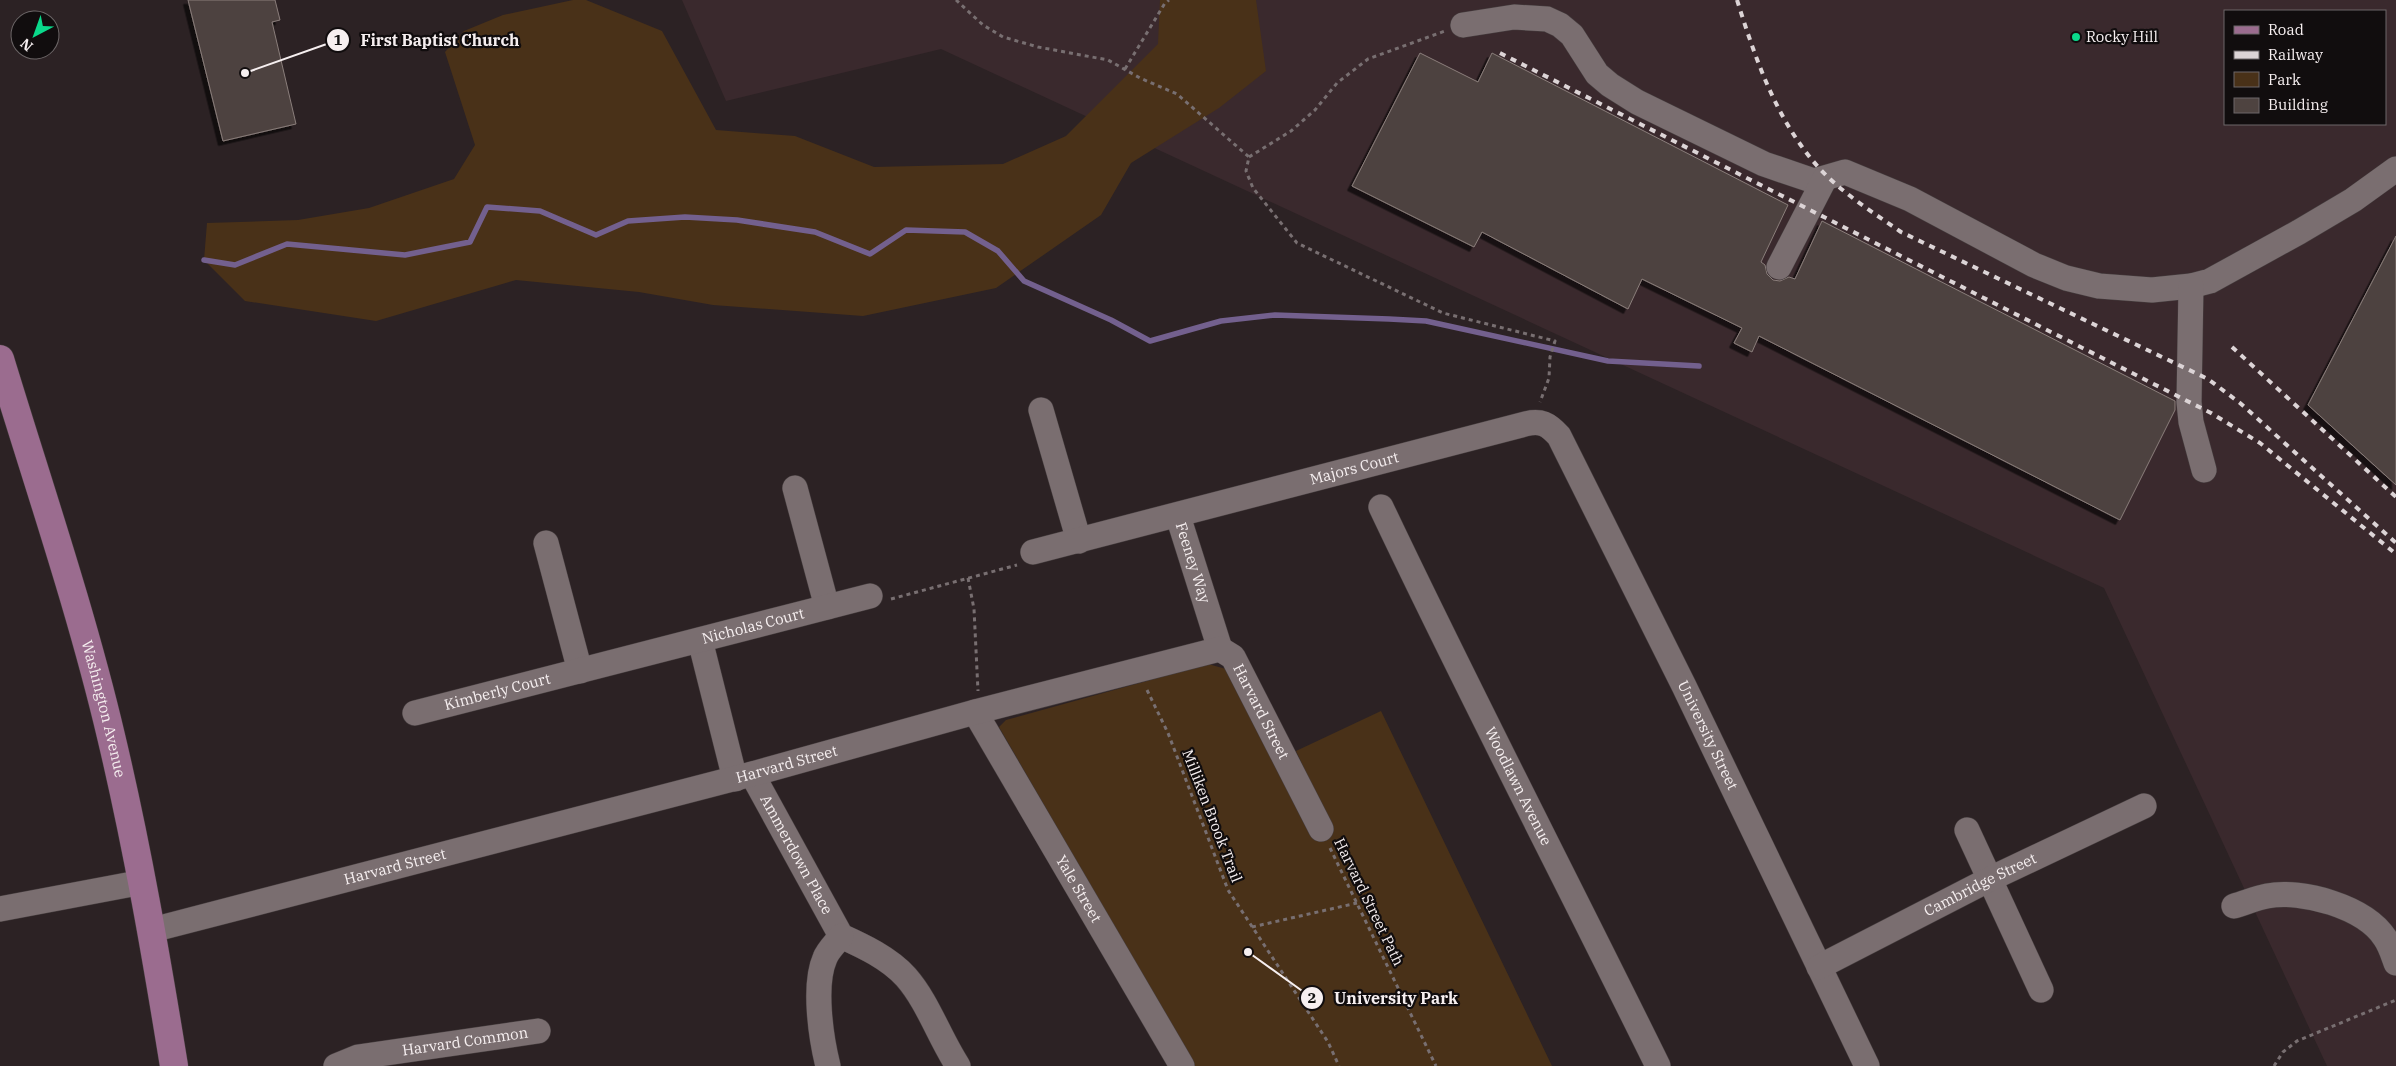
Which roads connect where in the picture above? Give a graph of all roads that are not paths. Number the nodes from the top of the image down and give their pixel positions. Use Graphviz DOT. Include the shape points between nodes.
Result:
graph roads {
  1 [pos="1463,25"];
  2 [pos="2396,169"];
  3 [pos="1824,180"];
  4 [pos="1779,267"];
  5 [pos="2190,286"];
  6 [pos="0,359"];
  7 [pos="1041,410"];
  8 [pos="1532,422"];
  9 [pos="2204,470"];
  10 [pos="795,488"];
  11 [pos="1381,507"];
  12 [pos="1178,516"];
  13 [pos="1079,541"];
  14 [pos="546,543"];
  15 [pos="1033,552"];
  16 [pos="870,596"];
  17 [pos="827,607"];
  18 [pos="700,640"];
  19 [pos="1220,649"];
  20 [pos="580,670"];
  21 [pos="978,711"];
  22 [pos="414,713"];
  23 [pos="744,776"];
  24 [pos="2144,806"];
  25 [pos="1321,829"];
  26 [pos="1968,830"];
  27 [pos="1990,879"];
  28 [pos="143,882"];
  29 [pos="2234,906"];
  30 [pos="0,909"];
  31 [pos="152,930"];
  32 [pos="841,936"];
  33 [pos="2396,963"];
  34 [pos="1819,968"];
  35 [pos="2041,990"];
  36 [pos="538,1031"];
  37 [pos="174,1066"];
  38 [pos="336,1066"];
  39 [pos="828,1066"];
  40 [pos="958,1066"];
  41 [pos="1182,1066"];
  42 [pos="1658,1066"];
  43 [pos="1867,1066"];
  1 -- 3 [label="street" via="1514,17 1547,19 1572,35 1598,74 1637,102 1764,164 1796,177"];
  2 -- 5 [label="street" via="2353,200 2229,272"];
  3 -- 4 [label="street"];
  3 -- 5 [label="street" via="1845,172 1896,193 2026,261 2066,278 2116,289"];
  5 -- 9 [label="street" via="2190,412"];
  6 -- 28 [label="main road, Washington Avenue" via="96,679"];
  7 -- 13 [label="street"];
  8 -- 12 [label="street, Majors Court"];
  8 -- 34 [label="street, University Street" via="1550,426 1559,436 1684,686"];
  10 -- 17 [label="street, Nicholas Court"];
  11 -- 42 [label="street, Woodlawn Avenue"];
  12 -- 13 [label="street, Feeney Way"];
  12 -- 19 [label="street, Feeney Way"];
  13 -- 15 [label="street, Feeney Way"];
  14 -- 20 [label="street"];
  16 -- 17 [label="street, Nicholas Court"];
  17 -- 18 [label="street, Nicholas Court"];
  18 -- 20 [label="street, Kimberly Court"];
  18 -- 23 [label="street, Nicholas Court"];
  19 -- 21 [label="street, Harvard Street"];
  19 -- 25 [label="street, Harvard Street" via="1233,657"];
  20 -- 22 [label="street, Kimberly Court"];
  21 -- 23 [label="street, Harvard Street"];
  21 -- 41 [label="street, Yale Street"];
  23 -- 31 [label="street, Harvard Street"];
  23 -- 32 [label="street, Ammerdown Place"];
  24 -- 27 [label="street, Cambridge Street"];
  26 -- 27 [label="street"];
  27 -- 34 [label="street, Cambridge Street"];
  27 -- 35 [label="street"];
  28 -- 30 [label="street"];
  28 -- 31 [label="main road, Washington Avenue"];
  29 -- 33 [label="street" via="2268,895 2303,896 2335,903 2364,916 2385,938"];
  31 -- 37 [label="main road, Washington Avenue"];
  32 -- 39 [label="street" via="825,958 820,980 819,1017"];
  32 -- 40 [label="street" via="863,946 905,976 924,1003"];
  34 -- 43 [label="street, University Street"];
  36 -- 38 [label="street, Harvard Common" via="358,1057"];
}
